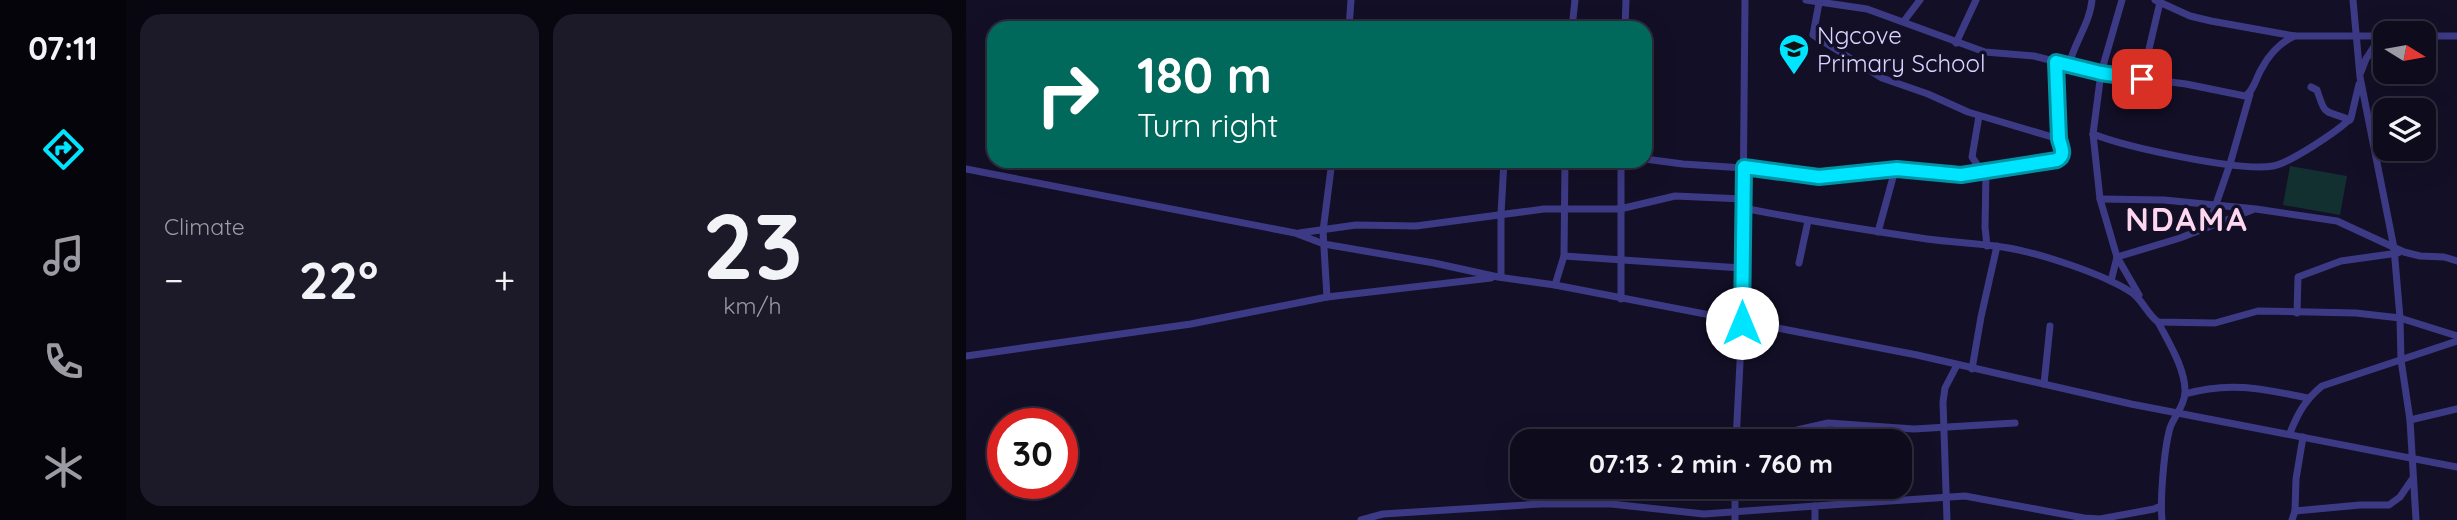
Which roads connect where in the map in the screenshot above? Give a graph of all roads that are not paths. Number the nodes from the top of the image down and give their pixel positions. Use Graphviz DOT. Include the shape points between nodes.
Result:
graph roads {
  1 [pos="1351,0"];
  2 [pos="1575,0"];
  3 [pos="1626,0"];
  4 [pos="1745,0"];
  5 [pos="1807,0"];
  6 [pos="1920,0"];
  7 [pos="1976,0"];
  8 [pos="2092,0"];
  9 [pos="2121,0"];
  10 [pos="2353,0"];
  11 [pos="2157,1"];
  12 [pos="1819,3"];
  13 [pos="1350,21"];
  14 [pos="1573,21"];
  15 [pos="1625,21"];
  16 [pos="1904,21"];
  17 [pos="2294,36"];
  18 [pos="2356,36"];
  19 [pos="2373,36"];
  20 [pos="2436,36"];
  21 [pos="2457,36"];
  22 [pos="1956,43"];
  23 [pos="2373,50"];
  24 [pos="2056,62"];
  25 [pos="2069,65"];
  26 [pos="2101,73"];
  27 [pos="2360,77"];
  28 [pos="2142,79"];
  29 [pos="2311,87"];
  30 [pos="2250,93"];
  31 [pos="1979,116"];
  32 [pos="2350,120"];
  33 [pos="2093,134"];
  34 [pos="2059,139"];
  35 [pos="1652,160"];
  36 [pos="2230,164"];
  37 [pos="1744,167"];
  38 [pos="1331,168"];
  39 [pos="1504,168"];
  40 [pos="1565,168"];
  41 [pos="1622,168"];
  42 [pos="966,169"];
  43 [pos="1895,170"];
  44 [pos="1984,172"];
  45 [pos="2100,199"];
  46 [pos="1743,204"];
  47 [pos="2216,205"];
  48 [pos="1564,209"];
  49 [pos="1620,209"];
  50 [pos="2256,209"];
  51 [pos="1501,214"];
  52 [pos="1808,221"];
  53 [pos="2208,227"];
  54 [pos="1323,231"];
  55 [pos="1878,232"];
  56 [pos="1295,233"];
  57 [pos="1324,244"];
  58 [pos="1987,246"];
  59 [pos="1997,246"];
  60 [pos="2394,251"];
  61 [pos="1564,256"];
  62 [pos="2117,257"];
  63 [pos="1622,261"];
  64 [pos="2457,261"];
  65 [pos="1799,263"];
  66 [pos="1741,268"];
  67 [pos="1500,277"];
  68 [pos="2111,281"];
  69 [pos="1555,285"];
  70 [pos="1327,297"];
  71 [pos="1621,299"];
  72 [pos="2141,299"];
  73 [pos="2297,313"];
  74 [pos="2400,318"];
  75 [pos="2158,322"];
  76 [pos="1742,323"];
  77 [pos="2050,326"];
  78 [pos="2457,338"];
  79 [pos="966,356"];
  80 [pos="2401,360"];
  81 [pos="1957,365"];
  82 [pos="1972,369"];
  83 [pos="2044,384"];
  84 [pos="2185,394"];
  85 [pos="2308,398"];
  86 [pos="2457,409"];
  87 [pos="2179,413"];
  88 [pos="2410,420"];
  89 [pos="2015,423"];
  90 [pos="1943,427"];
  91 [pos="1737,429"];
  92 [pos="1801,429"];
  93 [pos="2290,433"];
  94 [pos="2303,437"];
  95 [pos="2413,457"];
  96 [pos="2457,467"];
  97 [pos="2414,477"];
  98 [pos="1945,496"];
  99 [pos="1815,506"];
  100 [pos="2161,506"];
  101 [pos="2295,511"];
  102 [pos="1735,516"];
  103 [pos="1361,520"];
  104 [pos="1815,520"];
  105 [pos="1947,520"];
  106 [pos="2162,520"];
  107 [pos="2292,520"];
  108 [pos="2416,520"];
  1 -- 13 [label="street"];
  2 -- 14 [label="street"];
  3 -- 15 [label="street"];
  4 -- 37 [label="street"];
  5 -- 12 [label="street"];
  6 -- 16 [label="street"];
  7 -- 22 [label="street"];
  8 -- 25 [label="street"];
  9 -- 26 [label="street"];
  10 -- 18 [label="street"];
  11 -- 17 [label="street" via="2190,16"];
  11 -- 28 [label="street"];
  12 -- 16 [label="street" via="1867,9"];
  12 -- 31 [label="street" via="1814,37 1882,78"];
  16 -- 22 [label="street"];
  17 -- 18 [label="street"];
  17 -- 30 [label="street" via="2277,47 2263,65"];
  18 -- 19 [label="street"];
  18 -- 27 [label="street"];
  20 -- 21 [label="street"];
  22 -- 24 [label="street" via="1984,52"];
  23 -- 27 [label="street"];
  24 -- 25 [label="street"];
  24 -- 34 [label="street"];
  25 -- 26 [label="street"];
  26 -- 28 [label="street"];
  26 -- 33 [label="street"];
  27 -- 32 [label="street"];
  27 -- 60 [label="street"];
  28 -- 30 [label="street" via="2245,96"];
  29 -- 32 [label="street" via="2317,90 2326,112"];
  30 -- 36 [label="street"];
  31 -- 34 [label="street"];
  31 -- 44 [label="street" via="1972,156"];
  32 -- 36 [label="street" via="2275,166"];
  33 -- 36 [label="street"];
  33 -- 45 [label="street"];
  34 -- 44 [label="street" via="2063,151 2057,160"];
  35 -- 37 [label="street"];
  36 -- 47 [label="street"];
  37 -- 43 [label="street" via="1819,177"];
  37 -- 46 [label="street"];
  38 -- 54 [label="street"];
  39 -- 51 [label="street"];
  40 -- 48 [label="street"];
  41 -- 49 [label="street"];
  42 -- 56 [label="street"];
  43 -- 44 [label="street" via="1961,175"];
  43 -- 55 [label="street"];
  44 -- 58 [label="street"];
  45 -- 47 [label="street"];
  45 -- 62 [label="street"];
  46 -- 49 [label="street" via="1675,197"];
  46 -- 52 [label="street"];
  46 -- 66 [label="street"];
  47 -- 50 [label="street"];
  47 -- 53 [label="street"];
  48 -- 49 [label="street"];
  48 -- 51 [label="street"];
  48 -- 61 [label="street"];
  49 -- 63 [label="street"];
  50 -- 53 [label="street"];
  50 -- 60 [label="street" via="2337,221"];
  51 -- 54 [label="street" via="1416,226 1356,225"];
  51 -- 67 [label="street"];
  52 -- 55 [label="street"];
  52 -- 65 [label="street"];
  53 -- 62 [label="street"];
  54 -- 56 [label="street"];
  54 -- 57 [label="street"];
  55 -- 58 [label="street"];
  56 -- 57 [label="street"];
  57 -- 67 [label="street"];
  57 -- 70 [label="street"];
  58 -- 59 [label="street"];
  59 -- 68 [label="street"];
  59 -- 82 [label="street"];
  60 -- 64 [label="street"];
  60 -- 73 [label="street" via="2341,261 2298,277"];
  60 -- 74 [label="street"];
  61 -- 63 [label="street"];
  61 -- 69 [label="street"];
  62 -- 68 [label="street"];
  62 -- 72 [label="street"];
  63 -- 66 [label="street"];
  63 -- 71 [label="street"];
  66 -- 76 [label="street"];
  67 -- 69 [label="street"];
  67 -- 70 [label="street"];
  68 -- 72 [label="street"];
  69 -- 71 [label="street"];
  70 -- 79 [label="street" via="1191,324"];
  71 -- 76 [label="street"];
  72 -- 75 [label="street"];
  73 -- 74 [label="street"];
  73 -- 75 [label="street" via="2258,312 2201,324"];
  74 -- 78 [label="street"];
  74 -- 80 [label="street"];
  75 -- 84 [label="street" via="2179,365"];
  76 -- 81 [label="street"];
  76 -- 91 [label="street"];
  77 -- 83 [label="street"];
  78 -- 80 [label="street"];
  80 -- 85 [label="street" via="2322,386"];
  80 -- 88 [label="street"];
  81 -- 82 [label="street"];
  81 -- 90 [label="street" via="1944,394"];
  82 -- 83 [label="street"];
  83 -- 87 [label="street"];
  84 -- 85 [label="street" via="2234,386"];
  84 -- 87 [label="street"];
  85 -- 93 [label="street"];
  86 -- 88 [label="street"];
  87 -- 93 [label="street"];
  87 -- 100 [label="street" via="2171,426"];
  88 -- 95 [label="street"];
  89 -- 90 [label="street"];
  90 -- 92 [label="street" via="1823,424"];
  90 -- 98 [label="street"];
  93 -- 94 [label="street"];
  94 -- 95 [label="street"];
  94 -- 101 [label="street"];
  95 -- 96 [label="street"];
  95 -- 97 [label="street"];
  97 -- 101 [label="street" via="2389,505"];
  97 -- 108 [label="street"];
  98 -- 99 [label="street"];
  98 -- 100 [label="street" via="1983,498 2084,518"];
  98 -- 105 [label="street"];
  99 -- 102 [label="street"];
  99 -- 104 [label="street"];
  100 -- 106 [label="street"];
  101 -- 107 [label="street"];
  102 -- 103 [label="street" via="1611,504 1541,504 1383,514"];
}
